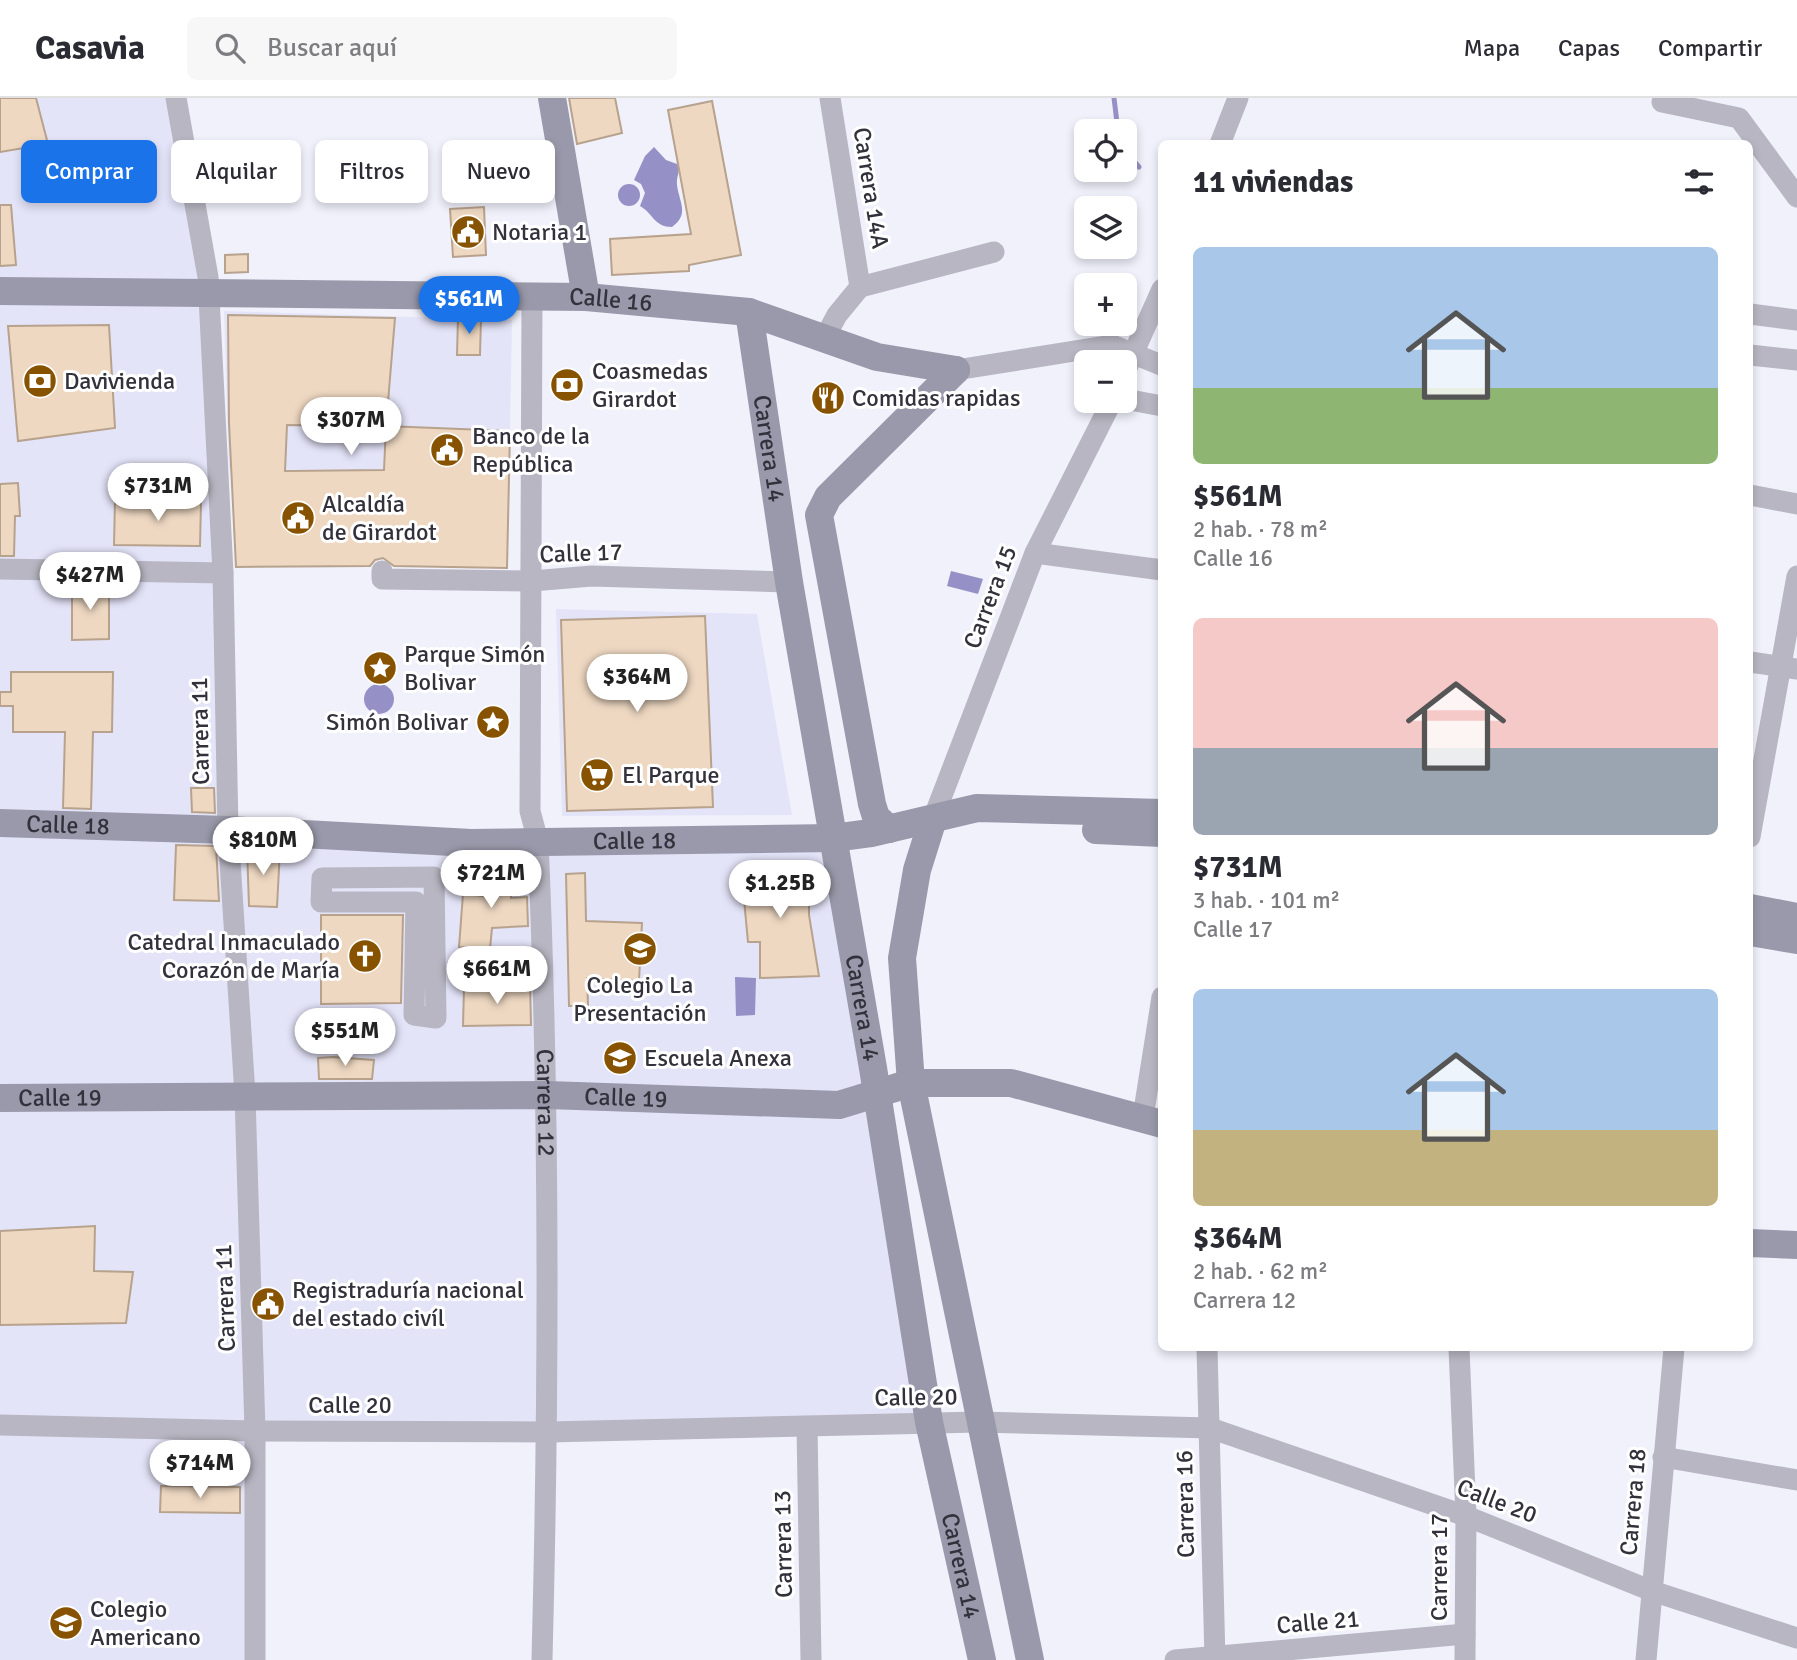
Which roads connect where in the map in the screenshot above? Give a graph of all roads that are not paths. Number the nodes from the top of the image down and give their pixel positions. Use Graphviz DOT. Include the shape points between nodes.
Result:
graph roads {
  1 [pos="176,98"];
  2 [pos="552,98"];
  3 [pos="830,98"];
  4 [pos="1238,98"];
  5 [pos="1662,102"];
  6 [pos="1222,140"];
  7 [pos="1797,197"];
  8 [pos="994,252"];
  9 [pos="860,287"];
  10 [pos="0,291"];
  11 [pos="208,294"];
  12 [pos="532,296"];
  13 [pos="586,296"];
  14 [pos="1158,298"];
  15 [pos="749,312"];
  16 [pos="1753,314"];
  17 [pos="1797,320"];
  18 [pos="824,340"];
  19 [pos="1135,350"];
  20 [pos="1753,355"];
  21 [pos="1797,360"];
  22 [pos="1158,365"];
  23 [pos="956,370"];
  24 [pos="1137,401"];
  25 [pos="1158,405"];
  26 [pos="1106,413"];
  27 [pos="1753,496"];
  28 [pos="1797,504"];
  29 [pos="1035,553"];
  30 [pos="0,569"];
  31 [pos="1158,569"];
  32 [pos="382,571"];
  33 [pos="223,573"];
  34 [pos="1797,576"];
  35 [pos="532,581"];
  36 [pos="789,582"];
  37 [pos="1753,662"];
  38 [pos="1788,668"];
  39 [pos="1158,813"];
  40 [pos="933,819"];
  41 [pos="0,823"];
  42 [pos="1753,824"];
  43 [pos="889,829"];
  44 [pos="228,830"];
  45 [pos="1158,833"];
  46 [pos="833,838"];
  47 [pos="538,841"];
  48 [pos="321,902"];
  49 [pos="1753,909"];
  50 [pos="1797,917"];
  51 [pos="1753,933"];
  52 [pos="1797,940"];
  53 [pos="1158,1047"];
  54 [pos="911,1083"];
  55 [pos="876,1092"];
  56 [pos="245,1095"];
  57 [pos="548,1095"];
  58 [pos="0,1098"];
  59 [pos="1152,1121"];
  60 [pos="1753,1243"];
  61 [pos="1797,1245"];
  62 [pos="1207,1351"];
  63 [pos="1459,1351"];
  64 [pos="1674,1351"];
  65 [pos="929,1422"];
  66 [pos="979,1422"];
  67 [pos="0,1425"];
  68 [pos="807,1427"];
  69 [pos="1210,1428"];
  70 [pos="255,1431"];
  71 [pos="548,1432"];
  72 [pos="1663,1457"];
  73 [pos="1797,1480"];
  74 [pos="1466,1516"];
  75 [pos="1652,1591"];
  76 [pos="1465,1634"];
  77 [pos="1797,1638"];
  78 [pos="1215,1659"];
  79 [pos="255,1660"];
  80 [pos="542,1660"];
  81 [pos="811,1660"];
  82 [pos="982,1660"];
  83 [pos="1030,1660"];
  84 [pos="1175,1660"];
  85 [pos="1465,1660"];
  86 [pos="1646,1660"];
  1 -- 11 [label="street, Carrera 11"];
  2 -- 13 [label="street"];
  3 -- 9 [label="street, Carrera 14A"];
  4 -- 6 [label="street"];
  5 -- 7 [label="street" via="1740,118"];
  8 -- 9 [label="street"];
  9 -- 18 [label="street" via="836,315"];
  10 -- 11 [label="street, Calle 16"];
  11 -- 12 [label="street, Calle 16"];
  11 -- 33 [label="street, Carrera 11"];
  12 -- 13 [label="street, Calle 16"];
  12 -- 35 [label="street, Carrera 12"];
  13 -- 15 [label="street, Calle 16"];
  14 -- 19 [label="street"];
  15 -- 18 [label="street, Calle 16"];
  15 -- 36 [label="street, Carrera 14"];
  16 -- 17 [label="street"];
  18 -- 23 [label="street, Calle 16" via="877,357"];
  20 -- 21 [label="street"];
  22 -- 23 [label="street, Calle 16, bridge" via="1112,345"];
  23 -- 43 [label="street, Carrera 14" via="828,498 819,515 872,804 876,817"];
  24 -- 25 [label="street"];
  26 -- 29 [label="street, Carrera 15"];
  27 -- 28 [label="street"];
  29 -- 31 [label="street"];
  29 -- 40 [label="street, Carrera 15"];
  30 -- 33 [label="street"];
  32 -- 35 [label="street, Calle 17" via="382,579"];
  33 -- 44 [label="street, Carrera 11"];
  34 -- 38 [label="street"];
  35 -- 36 [label="street, Calle 17" via="592,576"];
  35 -- 47 [label="street, Carrera 12" via="530,811"];
  36 -- 46 [label="street, Carrera 14"];
  37 -- 38 [label="street"];
  38 -- 42 [label="street"];
  39 -- 40 [label="street, Calle 18" via="978,808"];
  40 -- 43 [label="street, Calle 18"];
  40 -- 45 [label="street, Calle 18"];
  40 -- 54 [label="street, Carrera 14" via="917,870 902,958"];
  41 -- 44 [label="street, Calle 18"];
  43 -- 46 [label="street, Calle 18"];
  44 -- 47 [label="street, Calle 18" via="471,843"];
  44 -- 56 [label="street, Carrera 11"];
  46 -- 47 [label="street, Calle 18"];
  46 -- 55 [label="street, Carrera 14"];
  47 -- 57 [label="street, Carrera 12"];
  48 -- 48 [label="street" via="322,878 434,877 436,1018 414,1015 416,902"];
  49 -- 50 [label="street"];
  51 -- 52 [label="street"];
  53 -- 59 [label="street"];
  54 -- 55 [label="street, Calle 19"];
  54 -- 59 [label="street, Calle 19" via="1011,1083"];
  54 -- 66 [label="street, Carrera 14"];
  55 -- 57 [label="street, Calle 19" via="839,1105"];
  55 -- 65 [label="street, Carrera 14"];
  56 -- 57 [label="street, Calle 19"];
  56 -- 58 [label="street, Calle 19"];
  56 -- 70 [label="street, Carrera 11"];
  57 -- 71 [label="street, Carrera 12"];
  60 -- 61 [label="street"];
  62 -- 69 [label="street, Carrera 16"];
  63 -- 74 [label="street, Carrera 17"];
  64 -- 72 [label="street, Carrera 18"];
  65 -- 66 [label="street, Calle 20"];
  65 -- 68 [label="street, Calle 20"];
  65 -- 82 [label="street, Carrera 14"];
  66 -- 69 [label="street, Calle 20"];
  66 -- 83 [label="street, Carrera 14"];
  67 -- 70 [label="street, Calle 20"];
  68 -- 71 [label="street, Calle 20"];
  68 -- 81 [label="street, Carrera 13"];
  69 -- 74 [label="street, Calle 20"];
  69 -- 78 [label="street, Carrera 16"];
  70 -- 71 [label="street, Calle 20"];
  70 -- 79 [label="street, Carrera 11"];
  71 -- 80 [label="street, Carrera 12"];
  72 -- 73 [label="street"];
  72 -- 75 [label="street, Carrera 18"];
  74 -- 75 [label="street, Calle 20"];
  74 -- 76 [label="street, Carrera 17"];
  75 -- 77 [label="street, Calle 20"];
  75 -- 86 [label="street, Carrera 18"];
  76 -- 78 [label="street, Calle 21"];
  76 -- 85 [label="street, Carrera 17"];
  78 -- 84 [label="street, Calle 21"];
}
